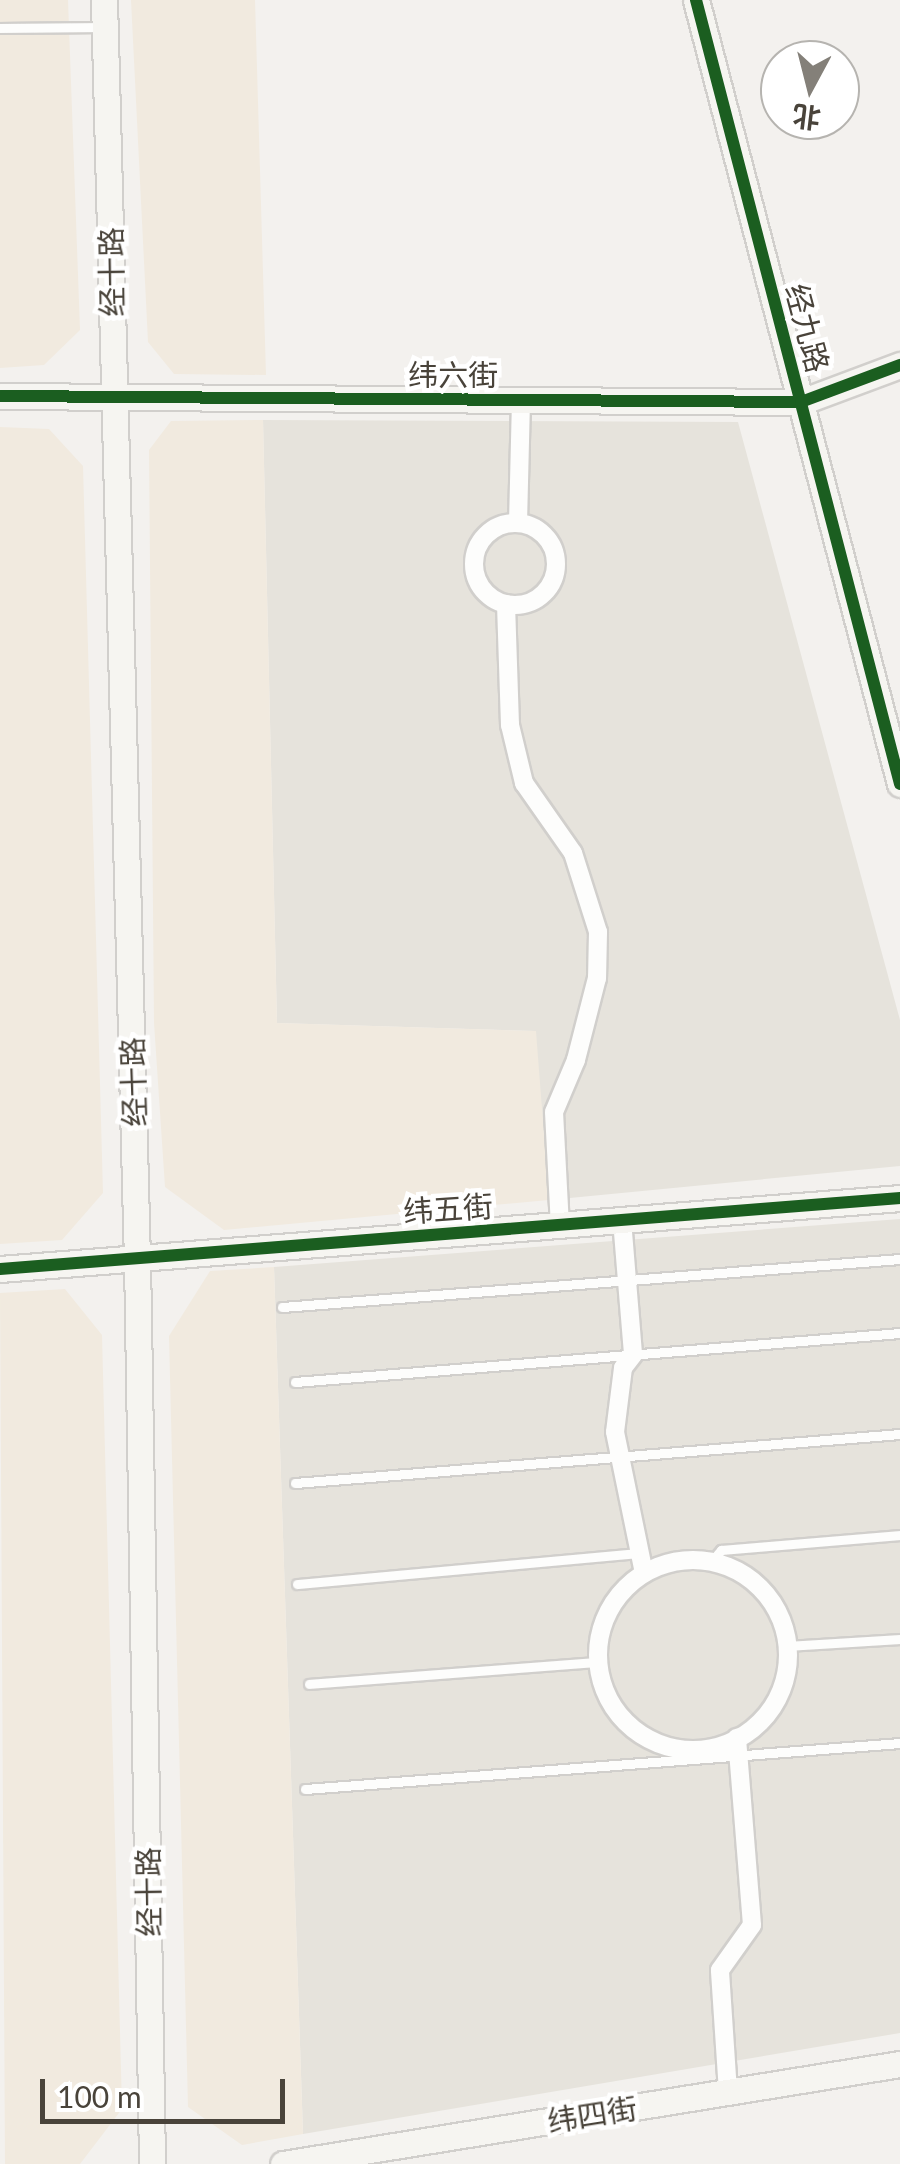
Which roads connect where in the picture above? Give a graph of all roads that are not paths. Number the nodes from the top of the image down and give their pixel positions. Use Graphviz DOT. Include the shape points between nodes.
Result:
graph roads {
  1 [pos="104,0"];
  2 [pos="696,0"];
  3 [pos="105,27"];
  4 [pos="0,28"];
  5 [pos="900,365"];
  6 [pos="0,396"];
  7 [pos="114,397"];
  8 [pos="521,400"];
  9 [pos="802,402"];
  10 [pos="518,523"];
  11 [pos="506,604"];
  12 [pos="900,784"];
  13 [pos="900,1198"];
  14 [pos="622,1220"];
  15 [pos="560,1225"];
  16 [pos="137,1258"];
  17 [pos="900,1259"];
  18 [pos="0,1269"];
  19 [pos="627,1280"];
  20 [pos="282,1307"];
  21 [pos="900,1333"];
  22 [pos="633,1355"];
  23 [pos="295,1382"];
  24 [pos="900,1434"];
  25 [pos="620,1456"];
  26 [pos="295,1483"];
  27 [pos="900,1536"];
  28 [pos="640,1553"];
  29 [pos="711,1562"];
  30 [pos="644,1573"];
  31 [pos="297,1584"];
  32 [pos="900,1639"];
  33 [pos="787,1646"];
  34 [pos="598,1662"];
  35 [pos="309,1684"];
  36 [pos="900,1743"];
  37 [pos="739,1747"];
  38 [pos="305,1789"];
  39 [pos="900,2064"];
  40 [pos="728,2092"];
  41 [pos="152,2164"];
  42 [pos="284,2164"];
  1 -- 3 [label="street, 经十路"];
  2 -- 9 [label="street, 经九路"];
  3 -- 4 [label="lane"];
  3 -- 7 [label="street, 经十路"];
  5 -- 9 [label="street, 纬六街"];
  6 -- 7 [label="street, 纬六街"];
  7 -- 8 [label="street, 纬六街"];
  7 -- 16 [label="street, 经十路"];
  8 -- 9 [label="street, 纬六街"];
  8 -- 10 [label="street"];
  9 -- 12 [label="street, 经九路"];
  10 -- 11 [label="street" via="492,529 474,558 484,591"];
  10 -- 11 [label="street" via="548,540 554,574 532,601"];
  11 -- 15 [label="street" via="510,724 524,783 573,853 598,932 598,978 554,1112"];
  13 -- 14 [label="street, 纬五街"];
  14 -- 15 [label="street, 纬五街"];
  14 -- 19 [label="street"];
  15 -- 16 [label="street, 纬五街"];
  16 -- 18 [label="street, 纬五街"];
  16 -- 41 [label="street, 经十路"];
  17 -- 19 [label="lane"];
  19 -- 20 [label="lane"];
  19 -- 22 [label="street"];
  21 -- 22 [label="lane"];
  22 -- 23 [label="lane"];
  22 -- 25 [label="street" via="622,1368 615,1432"];
  24 -- 25 [label="lane"];
  25 -- 26 [label="lane"];
  25 -- 28 [label="street"];
  27 -- 29 [label="lane" via="721,1550"];
  28 -- 30 [label="street"];
  28 -- 31 [label="lane"];
  29 -- 30 [label="street" via="672,1562"];
  29 -- 33 [label="street" via="736,1570 766,1594"];
  30 -- 34 [label="street" via="610,1606"];
  32 -- 33 [label="lane"];
  33 -- 37 [label="street" via="774,1703"];
  34 -- 35 [label="lane"];
  34 -- 37 [label="street" via="612,1705 650,1740 700,1749"];
  36 -- 37 [label="lane"];
  37 -- 38 [label="lane"];
  37 -- 40 [label="street" via="752,1925 720,1970"];
  39 -- 40 [label="street, 纬四街"];
  40 -- 42 [label="street, 纬四街"];
}
